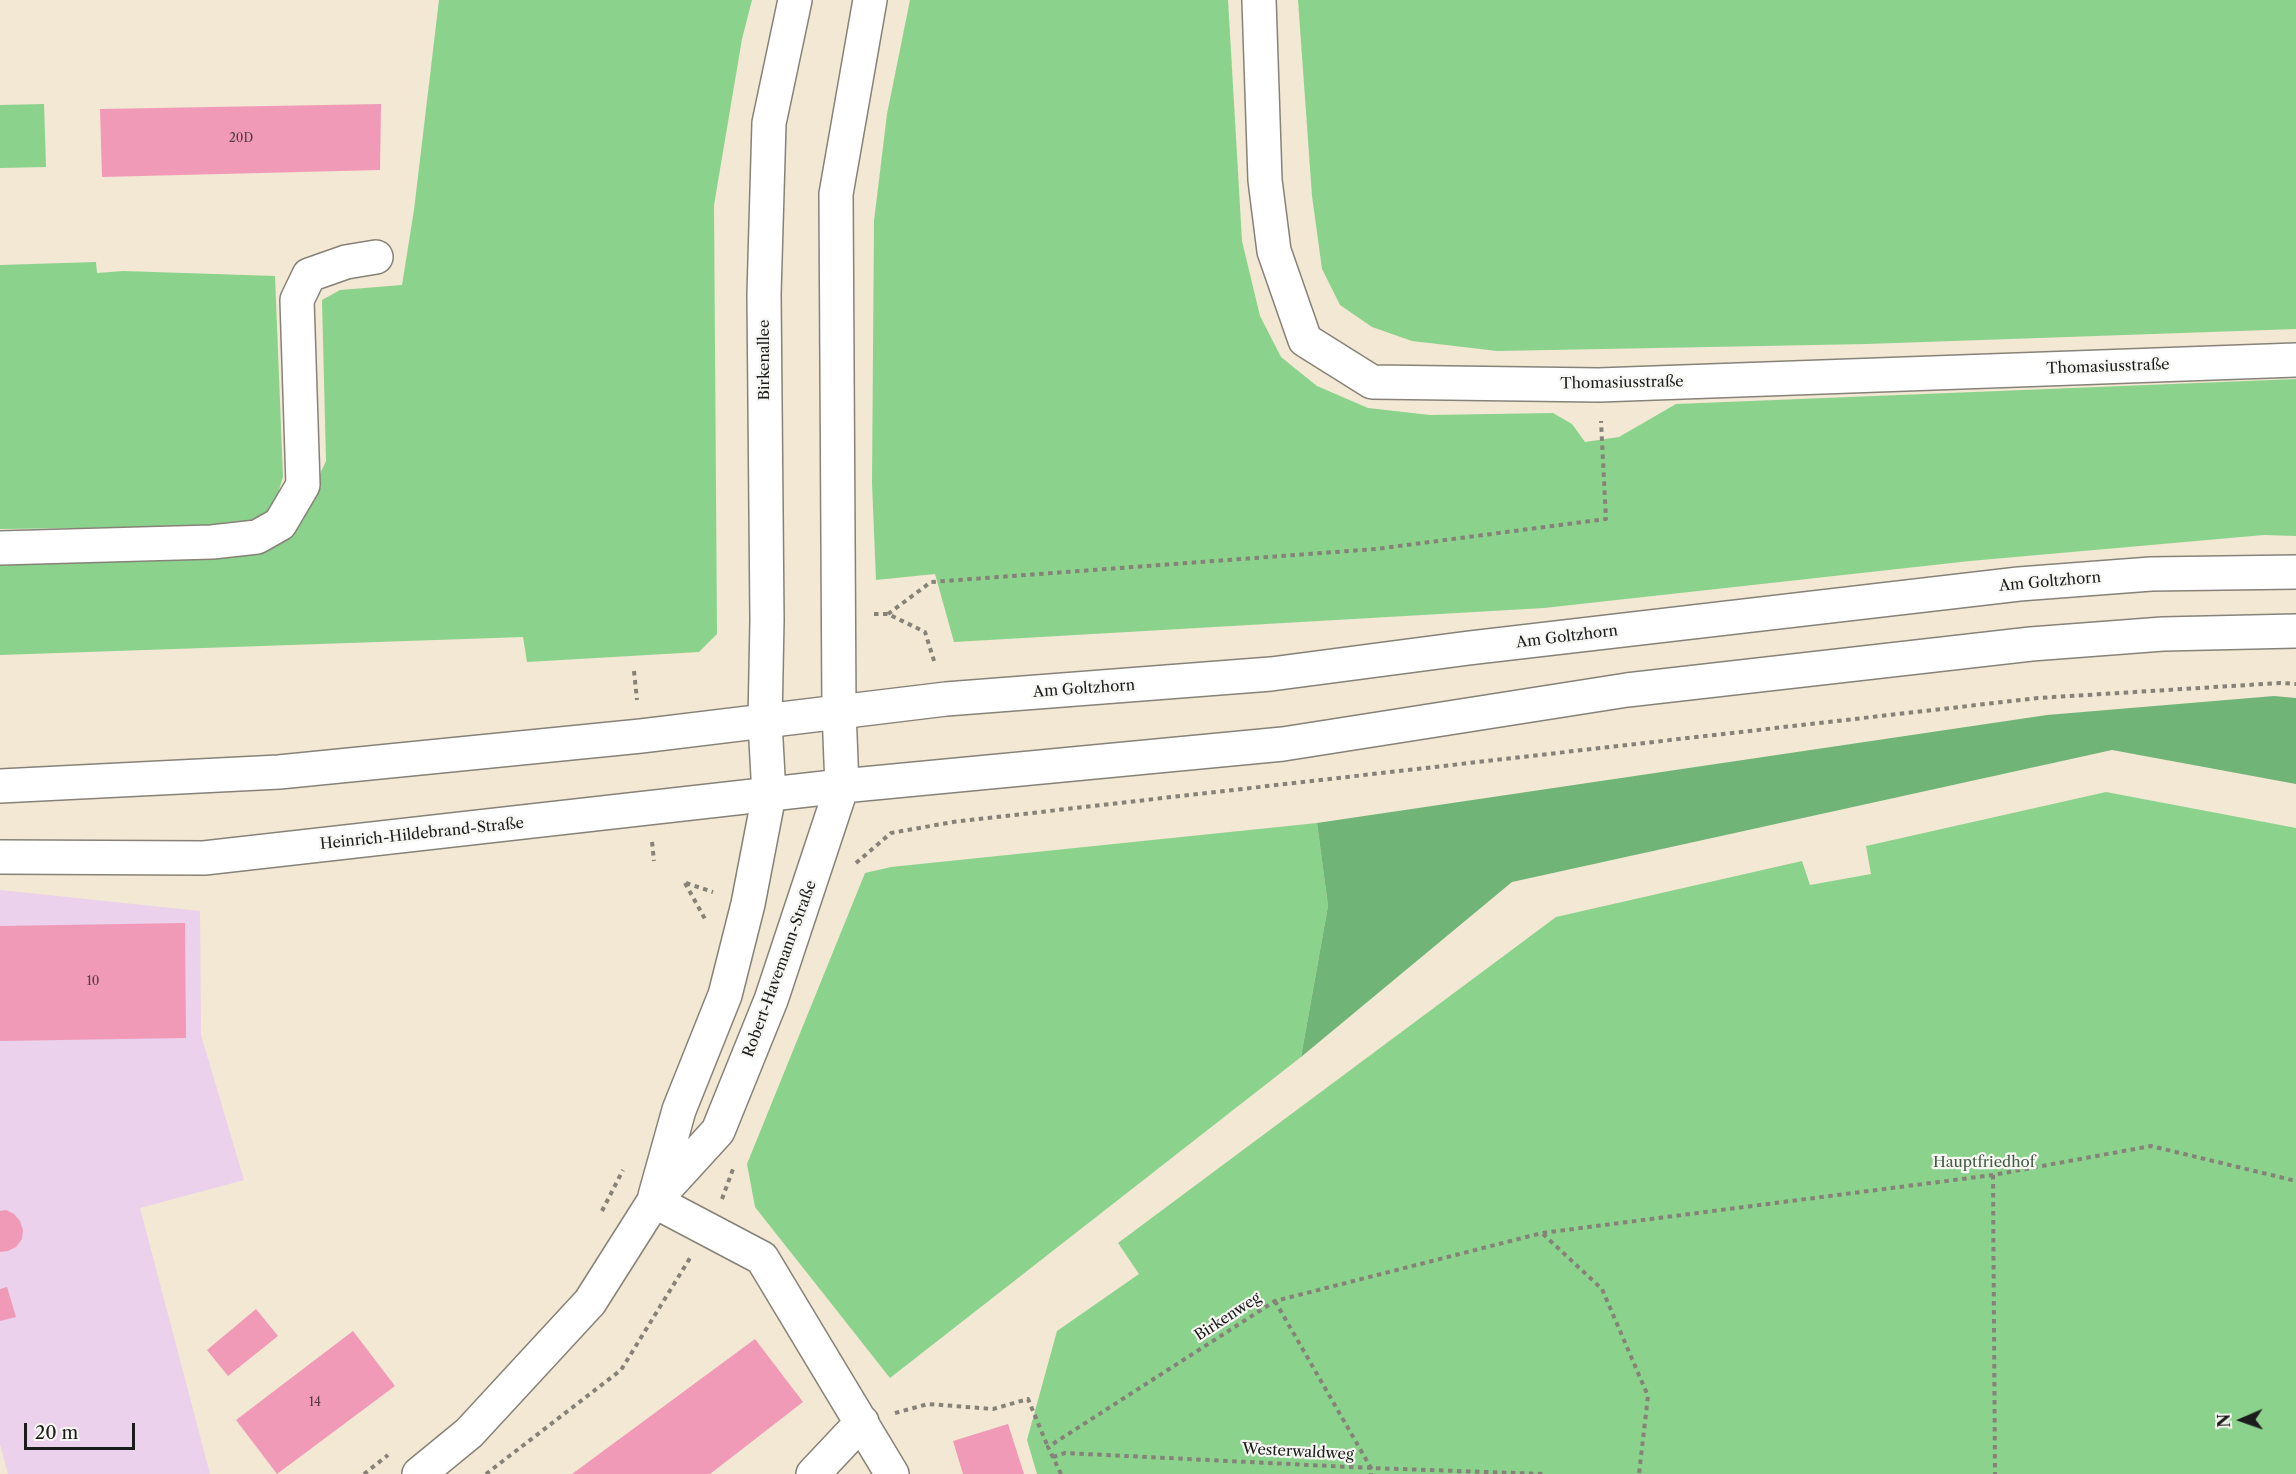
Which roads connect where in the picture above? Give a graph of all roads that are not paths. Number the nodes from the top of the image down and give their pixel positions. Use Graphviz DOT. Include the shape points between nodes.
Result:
graph roads {
  1 [pos="795,0"];
  2 [pos="870,0"];
  3 [pos="1259,0"];
  4 [pos="376,257"];
  5 [pos="2296,360"];
  6 [pos="0,548"];
  7 [pos="2296,572"];
  8 [pos="2296,631"];
  9 [pos="839,711"];
  10 [pos="765,722"];
  11 [pos="0,786"];
  12 [pos="842,786"];
  13 [pos="769,795"];
  14 [pos="0,857"];
  15 [pos="654,1201"];
  16 [pos="862,1422"];
  17 [pos="419,1474"];
  18 [pos="813,1474"];
  19 [pos="892,1474"];
  1 -- 10 [label="main road, Birkenallee" via="769,123 764,294"];
  2 -- 9 [label="main road" via="836,194"];
  3 -- 5 [label="main road, Thomasiusstraße" via="1265,180 1274,251 1305,340 1372,382 1599,385"];
  4 -- 6 [label="main road" via="309,275 297,300 303,485 280,524 257,537 212,542"];
  7 -- 9 [label="main road, Am Goltzhorn" via="2151,574 2019,584 1271,674"];
  8 -- 12 [label="main road" via="2163,634 2031,644 1627,690 1283,744"];
  9 -- 10 [label="main road"];
  9 -- 12 [label="main road, Robert-Havemann-Straße"];
  10 -- 11 [label="main road" via="279,772"];
  10 -- 13 [label="main road, Robert-Havemann-Straße"];
  12 -- 13 [label="main road, Heinrich-Hildebrand-Straße"];
  12 -- 15 [label="main road, Robert-Havemann-Straße" via="771,1000 718,1131"];
  13 -- 14 [label="main road, Heinrich-Hildebrand-Straße" via="204,858"];
  13 -- 15 [label="main road, Robert-Havemann-Straße" via="725,995 678,1110"];
  15 -- 16 [label="main road" via="762,1258"];
  15 -- 17 [label="main road, Robert-Havemann-Straße" via="590,1302 469,1433"];
  16 -- 18 [label="main road"];
  16 -- 19 [label="main road"];
}
